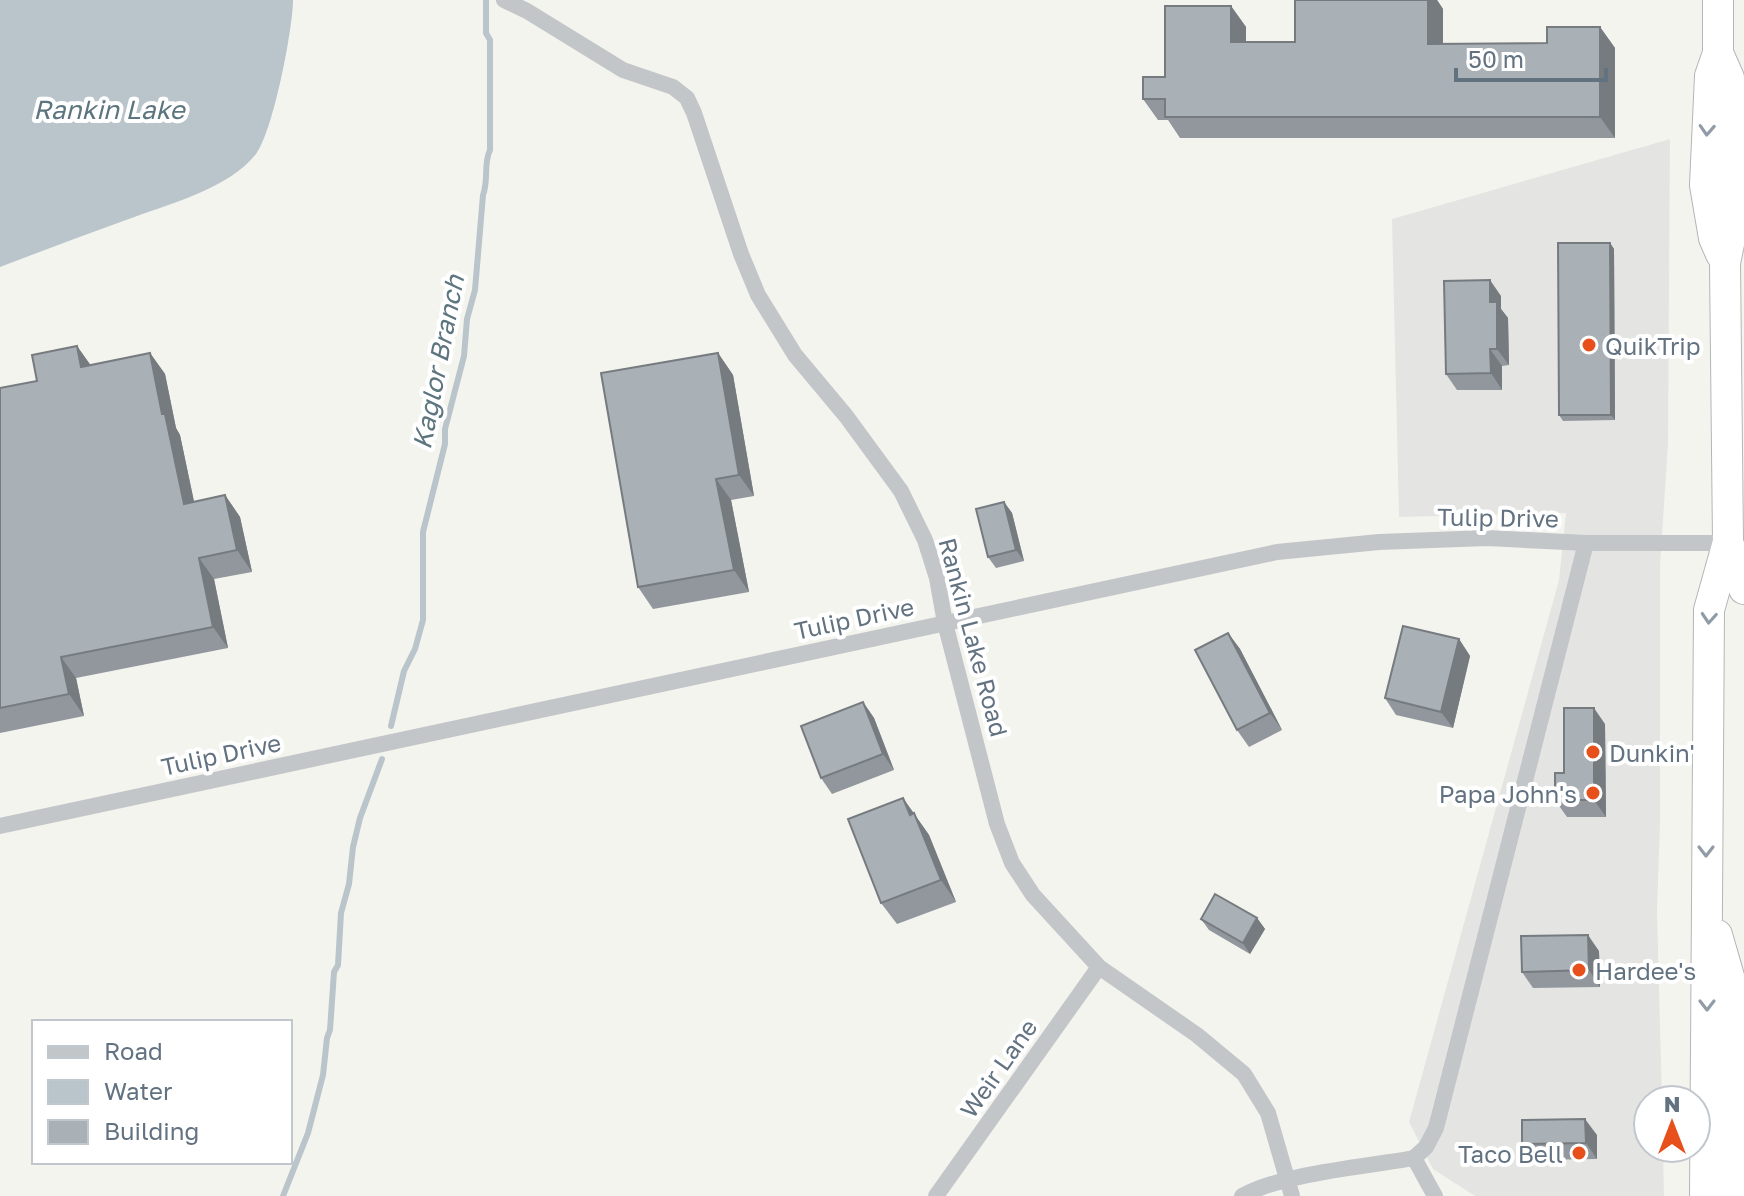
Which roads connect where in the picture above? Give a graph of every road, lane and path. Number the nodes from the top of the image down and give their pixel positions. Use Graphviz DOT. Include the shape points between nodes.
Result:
graph roads {
  1 [pos="504,0"];
  2 [pos="1718,0"];
  3 [pos="1586,543"];
  4 [pos="1736,543"];
  5 [pos="1744,589"];
  6 [pos="945,623"];
  7 [pos="0,826"];
  8 [pos="1706,899"];
  9 [pos="1099,967"];
  10 [pos="1414,1158"];
  11 [pos="1290,1188"];
  12 [pos="936,1196"];
  13 [pos="1242,1196"];
  14 [pos="1435,1196"];
  15 [pos="1705,1196"];
  16 [pos="1733,1196"];
  1 -- 6 [label="street, Rankin Lake Road" via="623,70 666,84 687,98 758,295 795,355 901,491 925,540"];
  2 -- 4 [label="highway" via="1718,53 1729,78 1733,173 1725,263"];
  3 -- 4 [label="street, Tulip Drive"];
  3 -- 6 [label="street, Tulip Drive" via="1487,538 1277,552"];
  3 -- 10 [label="street" via="1436,1128"];
  4 -- 5 [label="highway"];
  4 -- 8 [label="highway, one-way" via="1709,610"];
  6 -- 7 [label="street, Tulip Drive"];
  6 -- 9 [label="street, Rankin Lake Road" via="1012,863 1033,895"];
  8 -- 15 [label="highway, one-way"];
  8 -- 16 [label="highway" via="1730,980"];
  9 -- 11 [label="street, Rankin Lake Road" via="1244,1074 1268,1113"];
  9 -- 12 [label="street, Weir Lane"];
  10 -- 11 [label="street"];
  10 -- 14 [label="street"];
  11 -- 13 [label="street" via="1258,1187"];
}
